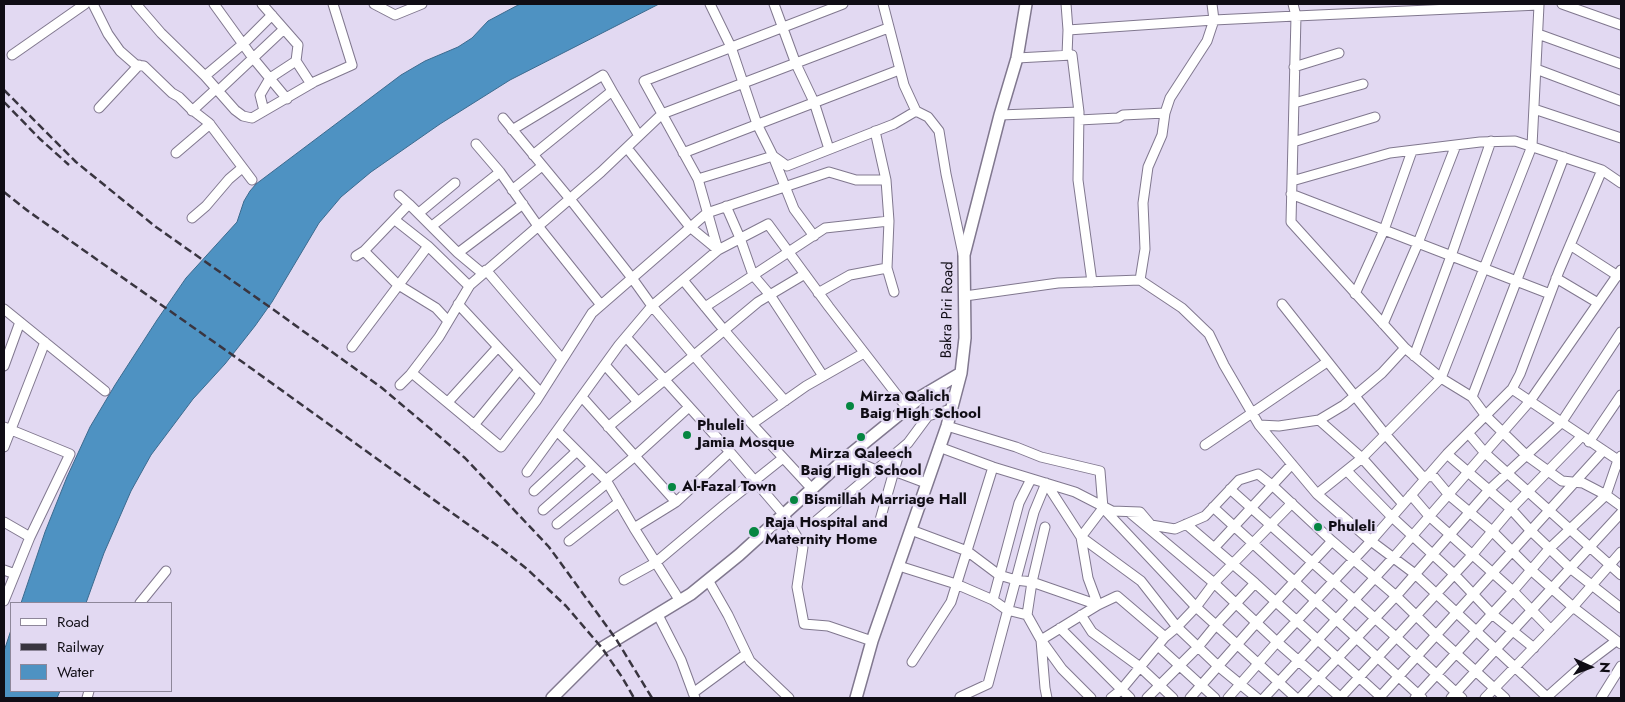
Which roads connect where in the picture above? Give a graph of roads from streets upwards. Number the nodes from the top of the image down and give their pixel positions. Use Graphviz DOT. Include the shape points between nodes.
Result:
graph roads {
  1 [pos="85,4"];
  2 [pos="93,4"];
  3 [pos="214,4"];
  4 [pos="262,4"];
  5 [pos="334,4"];
  6 [pos="374,4"];
  7 [pos="422,4"];
  8 [pos="710,4"];
  9 [pos="774,4"];
  10 [pos="843,4"];
  11 [pos="883,4"];
  12 [pos="1026,4"];
  13 [pos="1066,4"];
  14 [pos="1212,4"];
  15 [pos="1293,4"];
  16 [pos="1540,4"];
  17 [pos="1562,4"];
  18 [pos="141,5"];
  19 [pos="272,15"];
  20 [pos="1296,16"];
  21 [pos="1214,20"];
  22 [pos="1621,25"];
  23 [pos="783,27"];
  24 [pos="888,28"];
  25 [pos="284,29"];
  26 [pos="1068,30"];
  27 [pos="1538,34"];
  28 [pos="243,44"];
  29 [pos="731,47"];
  30 [pos="1339,53"];
  31 [pos="12,55"];
  32 [pos="1067,55"];
  33 [pos="253,58"];
  34 [pos="1017,58"];
  35 [pos="296,61"];
  36 [pos="796,64"];
  37 [pos="1621,64"];
  38 [pos="139,65"];
  39 [pos="1294,66"];
  40 [pos="1536,69"];
  41 [pos="899,70"];
  42 [pos="205,76"];
  43 [pos="270,78"];
  44 [pos="311,84"];
  45 [pos="744,84"];
  46 [pos="1363,84"];
  47 [pos="217,90"];
  48 [pos="612,91"];
  49 [pos="287,99"];
  50 [pos="1621,100"];
  51 [pos="814,102"];
  52 [pos="1294,103"];
  53 [pos="99,108"];
  54 [pos="1534,109"];
  55 [pos="192,111"];
  56 [pos="916,111"];
  57 [pos="264,112"];
  58 [pos="1165,113"];
  59 [pos="662,114"];
  60 [pos="1000,115"];
  61 [pos="1078,116"];
  62 [pos="1375,116"];
  63 [pos="503,118"];
  64 [pos="210,124"];
  65 [pos="757,124"];
  66 [pos="512,130"];
  67 [pos="875,131"];
  68 [pos="640,136"];
  69 [pos="1621,138"];
  70 [pos="1491,141"];
  71 [pos="1293,142"];
  72 [pos="476,144"];
  73 [pos="1456,145"];
  74 [pos="1532,146"];
  75 [pos="627,148"];
  76 [pos="829,149"];
  77 [pos="1412,151"];
  78 [pos="683,152"];
  79 [pos="176,153"];
  80 [pos="533,155"];
  81 [pos="773,156"];
  82 [pos="1564,157"];
  83 [pos="542,166"];
  84 [pos="242,168"];
  85 [pos="1602,170"];
  86 [pos="500,172"];
  87 [pos="1621,176"];
  88 [pos="698,179"];
  89 [pos="252,180"];
  90 [pos="886,180"];
  91 [pos="1292,181"];
  92 [pos="455,183"];
  93 [pos="1621,183"];
  94 [pos="784,187"];
  95 [pos="512,190"];
  96 [pos="1292,194"];
  97 [pos="399,195"];
  98 [pos="570,199"];
  99 [pos="410,204"];
  100 [pos="523,204"];
  101 [pos="726,206"];
  102 [pos="418,213"];
  103 [pos="708,213"];
  104 [pos="192,218"];
  105 [pos="395,220"];
  106 [pos="889,221"];
  107 [pos="432,226"];
  108 [pos="538,226"];
  109 [pos="690,228"];
  110 [pos="1384,230"];
  111 [pos="814,236"];
  112 [pos="740,238"];
  113 [pos="1418,243"];
  114 [pos="1570,245"];
  115 [pos="428,246"];
  116 [pos="718,250"];
  117 [pos="788,252"];
  118 [pos="458,253"];
  119 [pos="964,255"];
  120 [pos="1451,256"];
  121 [pos="887,268"];
  122 [pos="1484,268"];
  123 [pos="484,272"];
  124 [pos="1619,273"];
  125 [pos="805,274"];
  126 [pos="753,275"];
  127 [pos="632,278"];
  128 [pos="1556,278"];
  129 [pos="683,280"];
  130 [pos="1140,280"];
  131 [pos="1516,281"];
  132 [pos="1092,282"];
  133 [pos="399,285"];
  134 [pos="469,286"];
  135 [pos="894,292"];
  136 [pos="818,293"];
  137 [pos="770,294"];
  138 [pos="1355,294"];
  139 [pos="1550,294"];
  140 [pos="965,296"];
  141 [pos="1598,303"];
  142 [pos="458,304"];
  143 [pos="1282,304"];
  144 [pos="601,305"];
  145 [pos="652,306"];
  146 [pos="705,307"];
  147 [pos="4,309"];
  148 [pos="448,321"];
  149 [pos="20,322"];
  150 [pos="1382,324"];
  151 [pos="724,330"];
  152 [pos="1621,332"];
  153 [pos="626,337"];
  154 [pos="45,342"];
  155 [pos="352,347"];
  156 [pos="498,347"];
  157 [pos="1405,348"];
  158 [pos="864,352"];
  159 [pos="694,355"];
  160 [pos="1414,356"];
  161 [pos="562,359"];
  162 [pos="1327,362"];
  163 [pos="605,364"];
  164 [pos="4,366"];
  165 [pos="519,370"];
  166 [pos="412,373"];
  167 [pos="961,373"];
  168 [pos="823,376"];
  169 [pos="1441,378"];
  170 [pos="664,380"];
  171 [pos="400,384"];
  172 [pos="1512,389"];
  173 [pos="105,391"];
  174 [pos="541,394"];
  175 [pos="1621,395"];
  176 [pos="1354,396"];
  177 [pos="582,397"];
  178 [pos="1472,397"];
  179 [pos="785,400"];
  180 [pos="448,402"];
  181 [pos="638,402"];
  182 [pos="1530,402"];
  183 [pos="689,407"];
  184 [pos="907,408"];
  185 [pos="951,409"];
  186 [pos="1252,413"];
  187 [pos="1486,416"];
  188 [pos="1319,420"];
  189 [pos="1561,423"];
  190 [pos="474,424"];
  191 [pos="752,424"];
  192 [pos="1259,425"];
  193 [pos="947,426"];
  194 [pos="608,427"];
  195 [pos="7,428"];
  196 [pos="557,431"];
  197 [pos="1504,432"];
  198 [pos="1385,434"];
  199 [pos="1468,434"];
  200 [pos="1581,436"];
  201 [pos="1589,442"];
  202 [pos="1205,445"];
  203 [pos="4,447"];
  204 [pos="939,447"];
  205 [pos="900,450"];
  206 [pos="577,451"];
  207 [pos="1603,451"];
  208 [pos="730,452"];
  209 [pos="1485,453"];
  210 [pos="1447,454"];
  211 [pos="1526,455"];
  212 [pos="634,457"];
  213 [pos="847,457"];
  214 [pos="783,458"];
  215 [pos="1362,458"];
  216 [pos="1620,460"];
  217 [pos="1292,464"];
  218 [pos="592,466"];
  219 [pos="993,467"];
  220 [pos="876,470"];
  221 [pos="1548,470"];
  222 [pos="894,471"];
  223 [pos="1347,471"];
  224 [pos="527,472"];
  225 [pos="1507,472"];
  226 [pos="1469,473"];
  227 [pos="1428,477"];
  228 [pos="1031,479"];
  229 [pos="754,481"];
  230 [pos="607,482"];
  231 [pos="926,483"];
  232 [pos="1574,483"];
  233 [pos="1046,484"];
  234 [pos="1272,485"];
  235 [pos="812,489"];
  236 [pos="1230,489"];
  237 [pos="1489,490"];
  238 [pos="534,491"];
  239 [pos="1529,491"];
  240 [pos="1317,494"];
  241 [pos="1411,495"];
  242 [pos="1449,495"];
  243 [pos="1606,495"];
  244 [pos="619,502"];
  245 [pos="676,502"];
  246 [pos="1292,503"];
  247 [pos="1403,504"];
  248 [pos="1621,506"];
  249 [pos="1213,507"];
  250 [pos="1103,508"];
  251 [pos="1250,508"];
  252 [pos="1511,509"];
  253 [pos="543,510"];
  254 [pos="1548,511"];
  255 [pos="1129,512"];
  256 [pos="1471,512"];
  257 [pos="1621,513"];
  258 [pos="784,515"];
  259 [pos="1429,516"];
  260 [pos="1392,517"];
  261 [pos="880,520"];
  262 [pos="816,521"];
  263 [pos="4,522"];
  264 [pos="557,524"];
  265 [pos="1186,524"];
  266 [pos="1271,525"];
  267 [pos="1045,527"];
  268 [pos="1234,527"];
  269 [pos="634,528"];
  270 [pos="910,530"];
  271 [pos="1530,530"];
  272 [pos="1569,530"];
  273 [pos="1492,531"];
  274 [pos="1451,534"];
  275 [pos="1412,535"];
  276 [pos="30,537"];
  277 [pos="1081,537"];
  278 [pos="569,541"];
  279 [pos="1332,541"];
  280 [pos="1371,541"];
  281 [pos="1253,544"];
  282 [pos="1214,548"];
  283 [pos="1590,548"];
  284 [pos="1549,549"];
  285 [pos="967,550"];
  286 [pos="1511,551"];
  287 [pos="1621,552"];
  288 [pos="1432,554"];
  289 [pos="1473,554"];
  290 [pos="1393,558"];
  291 [pos="1354,559"];
  292 [pos="1312,562"];
  293 [pos="655,563"];
  294 [pos="1233,564"];
  295 [pos="1609,565"];
  296 [pos="899,566"];
  297 [pos="1570,568"];
  298 [pos="4,570"];
  299 [pos="1531,570"];
  300 [pos="166,571"];
  301 [pos="1493,573"];
  302 [pos="15,574"];
  303 [pos="1415,574"];
  304 [pos="1454,574"];
  305 [pos="999,575"];
  306 [pos="1621,575"];
  307 [pos="1374,577"];
  308 [pos="624,580"];
  309 [pos="708,580"];
  310 [pos="1016,580"];
  311 [pos="1295,581"];
  312 [pos="1333,581"];
  313 [pos="1032,582"];
  314 [pos="1214,583"];
  315 [pos="1255,583"];
  316 [pos="956,584"];
  317 [pos="1592,585"];
  318 [pos="1552,590"];
  319 [pos="1513,591"];
  320 [pos="1436,593"];
  321 [pos="1474,595"];
  322 [pos="1396,596"];
  323 [pos="993,600"];
  324 [pos="1315,600"];
  325 [pos="1354,600"];
  326 [pos="4,601"];
  327 [pos="680,601"];
  328 [pos="141,602"];
  329 [pos="1276,602"];
  330 [pos="1098,604"];
  331 [pos="1236,604"];
  332 [pos="1196,607"];
  333 [pos="1573,607"];
  334 [pos="1621,608"];
  335 [pos="1007,610"];
  336 [pos="1533,611"];
  337 [pos="1456,613"];
  338 [pos="1492,614"];
  339 [pos="658,615"];
  340 [pos="1027,615"];
  341 [pos="1081,615"];
  342 [pos="1416,616"];
  343 [pos="1374,618"];
  344 [pos="1337,620"];
  345 [pos="1296,621"];
  346 [pos="1256,622"];
  347 [pos="1216,625"];
  348 [pos="1177,627"];
  349 [pos="1060,628"];
  350 [pos="1552,630"];
  351 [pos="1513,631"];
  352 [pos="1476,632"];
  353 [pos="1436,635"];
  354 [pos="1165,637"];
  355 [pos="1356,637"];
  356 [pos="1396,637"];
  357 [pos="1041,640"];
  358 [pos="1318,640"];
  359 [pos="872,641"];
  360 [pos="1277,642"];
  361 [pos="1619,643"];
  362 [pos="1237,645"];
  363 [pos="1158,646"];
  364 [pos="1198,647"];
  365 [pos="1534,648"];
  366 [pos="1496,650"];
  367 [pos="1457,653"];
  368 [pos="746,654"];
  369 [pos="1337,657"];
  370 [pos="1378,657"];
  371 [pos="1417,657"];
  372 [pos="1299,661"];
  373 [pos="912,662"];
  374 [pos="1258,664"];
  375 [pos="1180,666"];
  376 [pos="1218,666"];
  377 [pos="1621,666"];
  378 [pos="1140,667"];
  379 [pos="1515,668"];
  380 [pos="1475,671"];
  381 [pos="1437,674"];
  382 [pos="1360,677"];
  383 [pos="1399,677"];
  384 [pos="1318,679"];
  385 [pos="1279,682"];
  386 [pos="1241,684"];
  387 [pos="1202,685"];
  388 [pos="1159,686"];
  389 [pos="1495,688"];
  390 [pos="1120,690"];
  391 [pos="694,696"];
  392 [pos="1456,696"];
  393 [pos="960,697"];
  394 [pos="1418,697"];
  395 [pos="552,698"];
  396 [pos="789,698"];
  397 [pos="856,698"];
  398 [pos="1048,698"];
  399 [pos="1090,698"];
  400 [pos="1111,698"];
  401 [pos="1130,698"];
  402 [pos="1148,698"];
  403 [pos="1173,698"];
  404 [pos="1190,698"];
  405 [pos="1215,698"];
  406 [pos="1228,698"];
  407 [pos="1257,698"];
  408 [pos="1264,698"];
  409 [pos="1296,698"];
  410 [pos="1300,698"];
  411 [pos="1341,698"];
  412 [pos="1380,698"];
  413 [pos="1485,698"];
  414 [pos="1505,698"];
  415 [pos="1548,698"];
  416 [pos="1601,698"];
  1 -- 31 [label="street"];
  2 -- 38 [label="street" via="120,51"];
  3 -- 28 [label="street"];
  4 -- 19 [label="street"];
  5 -- 44 [label="street" via="352,65"];
  6 -- 7 [label="street" via="395,15"];
  8 -- 29 [label="street"];
  9 -- 23 [label="street"];
  10 -- 23 [label="street"];
  11 -- 24 [label="street"];
  12 -- 34 [label="street, Bakra Piri Road"];
  13 -- 26 [label="street"];
  14 -- 21 [label="street"];
  15 -- 20 [label="street"];
  16 -- 20 [label="street"];
  16 -- 27 [label="street"];
  17 -- 22 [label="street"];
  18 -- 42 [label="street" via="161,33"];
  19 -- 25 [label="street"];
  19 -- 28 [label="street"];
  20 -- 21 [label="street"];
  20 -- 39 [label="street"];
  21 -- 26 [label="street"];
  21 -- 58 [label="street" via="1208,41 1170,98"];
  23 -- 29 [label="street"];
  23 -- 36 [label="street"];
  24 -- 36 [label="street"];
  24 -- 41 [label="street"];
  25 -- 33 [label="street"];
  25 -- 35 [label="street" via="298,45"];
  26 -- 32 [label="street"];
  27 -- 37 [label="street"];
  27 -- 40 [label="street"];
  28 -- 33 [label="street"];
  28 -- 42 [label="street"];
  29 -- 45 [label="street"];
  29 -- 59 [label="street" via="644,81"];
  30 -- 39 [label="street"];
  32 -- 34 [label="street"];
  32 -- 61 [label="street" via="1072,55"];
  33 -- 43 [label="street"];
  33 -- 47 [label="street"];
  34 -- 60 [label="street, Bakra Piri Road"];
  35 -- 43 [label="street"];
  35 -- 44 [label="street"];
  36 -- 45 [label="street"];
  36 -- 51 [label="street"];
  38 -- 53 [label="street"];
  38 -- 55 [label="street" via="144,66"];
  39 -- 52 [label="street"];
  40 -- 50 [label="street"];
  40 -- 54 [label="street"];
  41 -- 51 [label="street"];
  41 -- 56 [label="street"];
  42 -- 47 [label="street"];
  43 -- 49 [label="street"];
  43 -- 57 [label="street" via="260,95"];
  44 -- 49 [label="street"];
  45 -- 59 [label="street"];
  45 -- 65 [label="street"];
  46 -- 52 [label="street"];
  47 -- 55 [label="street"];
  47 -- 57 [label="street" via="243,116 252,118"];
  48 -- 66 [label="street" via="603,75"];
  48 -- 68 [label="street"];
  48 -- 80 [label="street"];
  49 -- 57 [label="street"];
  51 -- 65 [label="street"];
  51 -- 76 [label="street"];
  52 -- 71 [label="street"];
  54 -- 69 [label="street"];
  54 -- 74 [label="street"];
  55 -- 64 [label="street"];
  56 -- 67 [label="street"];
  56 -- 119 [label="street" via="928,117 939,131"];
  58 -- 61 [label="street" via="1118,118"];
  58 -- 130 [label="street" via="1162,135 1148,167 1143,203 1145,249"];
  59 -- 68 [label="street"];
  59 -- 78 [label="street"];
  60 -- 61 [label="street"];
  60 -- 119 [label="street, Bakra Piri Road"];
  61 -- 132 [label="street" via="1078,180"];
  62 -- 71 [label="street"];
  63 -- 66 [label="street"];
  64 -- 79 [label="street"];
  64 -- 84 [label="street"];
  65 -- 78 [label="street"];
  65 -- 81 [label="street"];
  66 -- 80 [label="street"];
  67 -- 76 [label="street"];
  67 -- 90 [label="street"];
  68 -- 75 [label="street"];
  70 -- 73 [label="street"];
  70 -- 74 [label="street" via="1515,141"];
  70 -- 120 [label="street"];
  71 -- 91 [label="street"];
  72 -- 86 [label="street"];
  73 -- 77 [label="street"];
  73 -- 113 [label="street"];
  74 -- 82 [label="street"];
  74 -- 122 [label="street"];
  75 -- 98 [label="street"];
  75 -- 109 [label="street"];
  76 -- 81 [label="street" via="787,166"];
  77 -- 91 [label="street" via="1390,153"];
  77 -- 110 [label="street"];
  78 -- 88 [label="street"];
  80 -- 83 [label="street"];
  81 -- 88 [label="street"];
  81 -- 94 [label="street"];
  82 -- 85 [label="street"];
  82 -- 131 [label="street"];
  83 -- 95 [label="street"];
  83 -- 98 [label="street"];
  84 -- 89 [label="street"];
  84 -- 104 [label="street"];
  85 -- 87 [label="street"];
  85 -- 93 [label="street"];
  85 -- 114 [label="street"];
  86 -- 95 [label="street"];
  86 -- 107 [label="street"];
  88 -- 103 [label="street"];
  90 -- 94 [label="street" via="856,180 828,172"];
  90 -- 106 [label="street"];
  91 -- 96 [label="street"];
  92 -- 102 [label="street"];
  94 -- 101 [label="street"];
  94 -- 111 [label="street" via="794,209"];
  95 -- 100 [label="street"];
  96 -- 110 [label="street"];
  96 -- 138 [label="street" via="1291,222"];
  97 -- 99 [label="street"];
  98 -- 108 [label="street"];
  98 -- 127 [label="street"];
  99 -- 102 [label="street"];
  99 -- 105 [label="street"];
  100 -- 108 [label="street"];
  100 -- 118 [label="street"];
  101 -- 103 [label="street"];
  101 -- 112 [label="street"];
  102 -- 107 [label="street"];
  103 -- 109 [label="street"];
  103 -- 116 [label="street"];
  105 -- 115 [label="street"];
  105 -- 133 [label="street" via="360,253"];
  106 -- 111 [label="street" via="825,228"];
  106 -- 121 [label="street"];
  107 -- 118 [label="street"];
  108 -- 123 [label="street"];
  108 -- 144 [label="street"];
  109 -- 116 [label="street"];
  109 -- 127 [label="street"];
  110 -- 113 [label="street"];
  110 -- 138 [label="street"];
  111 -- 117 [label="street"];
  112 -- 116 [label="street"];
  112 -- 117 [label="street" via="768,224"];
  112 -- 126 [label="street"];
  113 -- 120 [label="street"];
  113 -- 150 [label="street"];
  114 -- 124 [label="street"];
  114 -- 128 [label="street"];
  115 -- 133 [label="street"];
  115 -- 134 [label="street"];
  116 -- 129 [label="street"];
  117 -- 125 [label="street"];
  117 -- 126 [label="street"];
  118 -- 123 [label="street"];
  119 -- 140 [label="street, Bakra Piri Road"];
  120 -- 122 [label="street"];
  120 -- 160 [label="street"];
  121 -- 135 [label="street"];
  121 -- 136 [label="street" via="850,275"];
  122 -- 131 [label="street"];
  122 -- 169 [label="street"];
  123 -- 134 [label="street"];
  123 -- 161 [label="street"];
  124 -- 141 [label="street"];
  125 -- 136 [label="street"];
  125 -- 137 [label="street"];
  126 -- 137 [label="street"];
  126 -- 146 [label="street"];
  127 -- 144 [label="street"];
  127 -- 145 [label="street"];
  128 -- 139 [label="street"];
  128 -- 141 [label="street"];
  129 -- 145 [label="street"];
  129 -- 146 [label="street"];
  130 -- 132 [label="street"];
  130 -- 186 [label="street" via="1182,308 1209,334"];
  131 -- 139 [label="street"];
  131 -- 178 [label="street"];
  132 -- 140 [label="street" via="1058,283"];
  133 -- 148 [label="street" via="436,308"];
  133 -- 155 [label="street"];
  134 -- 142 [label="street"];
  136 -- 158 [label="street"];
  137 -- 151 [label="street"];
  137 -- 168 [label="street"];
  138 -- 150 [label="street"];
  139 -- 172 [label="street"];
  140 -- 167 [label="street, Bakra Piri Road"];
  141 -- 182 [label="street"];
  142 -- 148 [label="street"];
  142 -- 156 [label="street"];
  143 -- 162 [label="street"];
  144 -- 161 [label="street" via="592,313"];
  145 -- 153 [label="street"];
  145 -- 159 [label="street"];
  146 -- 151 [label="street"];
  147 -- 149 [label="street"];
  148 -- 166 [label="street"];
  149 -- 154 [label="street"];
  149 -- 164 [label="street"];
  150 -- 157 [label="street"];
  151 -- 159 [label="street"];
  151 -- 179 [label="street"];
  152 -- 189 [label="street"];
  153 -- 163 [label="street"];
  153 -- 170 [label="street"];
  154 -- 173 [label="street"];
  154 -- 195 [label="street"];
  156 -- 165 [label="street"];
  156 -- 180 [label="street"];
  157 -- 160 [label="street"];
  157 -- 176 [label="street"];
  158 -- 168 [label="street"];
  158 -- 184 [label="street"];
  159 -- 170 [label="street"];
  159 -- 191 [label="street"];
  160 -- 169 [label="street"];
  161 -- 174 [label="street"];
  162 -- 176 [label="street"];
  162 -- 186 [label="street"];
  163 -- 177 [label="street"];
  163 -- 181 [label="street"];
  165 -- 174 [label="street"];
  165 -- 190 [label="street"];
  166 -- 171 [label="street"];
  166 -- 180 [label="street"];
  167 -- 184 [label="street"];
  167 -- 185 [label="street, Bakra Piri Road"];
  168 -- 179 [label="street"];
  169 -- 178 [label="street"];
  169 -- 198 [label="street"];
  170 -- 181 [label="street"];
  170 -- 183 [label="street"];
  172 -- 182 [label="street"];
  172 -- 187 [label="street"];
  174 -- 190 [label="street" via="501,447"];
  175 -- 201 [label="street"];
  176 -- 188 [label="street"];
  176 -- 198 [label="street"];
  177 -- 194 [label="street"];
  177 -- 196 [label="street"];
  178 -- 187 [label="street"];
  179 -- 191 [label="street"];
  180 -- 190 [label="street"];
  181 -- 194 [label="street"];
  182 -- 189 [label="street"];
  182 -- 197 [label="street"];
  183 -- 208 [label="street"];
  183 -- 212 [label="street"];
  184 -- 213 [label="street"];
  185 -- 193 [label="street, Bakra Piri Road"];
  185 -- 205 [label="street" via="928,416"];
  186 -- 192 [label="street"];
  186 -- 202 [label="street"];
  187 -- 197 [label="street"];
  187 -- 199 [label="street"];
  188 -- 192 [label="street" via="1279,426"];
  188 -- 215 [label="street"];
  189 -- 200 [label="street"];
  189 -- 211 [label="street"];
  191 -- 214 [label="street"];
  192 -- 217 [label="street"];
  193 -- 204 [label="street, Bakra Piri Road"];
  193 -- 250 [label="street" via="1041,457 1100,471"];
  194 -- 212 [label="street"];
  195 -- 203 [label="street"];
  195 -- 276 [label="street" via="70,454"];
  196 -- 206 [label="street"];
  196 -- 224 [label="street"];
  197 -- 209 [label="street"];
  197 -- 211 [label="street"];
  198 -- 215 [label="street"];
  198 -- 227 [label="street" via="1422,476"];
  199 -- 209 [label="street"];
  199 -- 210 [label="street"];
  200 -- 201 [label="street"];
  200 -- 221 [label="street"];
  201 -- 207 [label="street"];
  204 -- 219 [label="street"];
  204 -- 231 [label="street, Bakra Piri Road"];
  205 -- 220 [label="street"];
  205 -- 222 [label="street"];
  206 -- 218 [label="street"];
  206 -- 238 [label="street"];
  207 -- 216 [label="street"];
  207 -- 232 [label="street"];
  208 -- 229 [label="street"];
  208 -- 245 [label="street"];
  209 -- 225 [label="street"];
  209 -- 226 [label="street"];
  210 -- 226 [label="street"];
  210 -- 227 [label="street"];
  211 -- 221 [label="street"];
  211 -- 225 [label="street"];
  212 -- 230 [label="street"];
  212 -- 245 [label="street"];
  213 -- 220 [label="street"];
  213 -- 235 [label="street"];
  214 -- 229 [label="street"];
  214 -- 235 [label="street"];
  215 -- 223 [label="street"];
  215 -- 247 [label="street"];
  216 -- 243 [label="street"];
  217 -- 234 [label="street"];
  217 -- 240 [label="street"];
  218 -- 230 [label="street"];
  218 -- 253 [label="street"];
  219 -- 228 [label="street"];
  219 -- 285 [label="street"];
  220 -- 222 [label="street"];
  220 -- 262 [label="street"];
  221 -- 232 [label="street" via="1562,481"];
  221 -- 239 [label="street"];
  222 -- 231 [label="street"];
  222 -- 261 [label="street"];
  223 -- 240 [label="street"];
  223 -- 260 [label="street"];
  225 -- 237 [label="street"];
  225 -- 239 [label="street"];
  226 -- 237 [label="street"];
  226 -- 242 [label="street"];
  227 -- 241 [label="street"];
  227 -- 242 [label="street" via="1434,477"];
  228 -- 233 [label="street"];
  228 -- 305 [label="street" via="1019,503"];
  229 -- 258 [label="street"];
  229 -- 293 [label="street"];
  230 -- 244 [label="street"];
  230 -- 264 [label="street"];
  231 -- 270 [label="street, Bakra Piri Road"];
  232 -- 243 [label="street" via="1584,483"];
  232 -- 254 [label="street"];
  233 -- 250 [label="street" via="1075,492"];
  233 -- 277 [label="street"];
  233 -- 310 [label="street" via="1034,512"];
  234 -- 236 [label="street" via="1258,474 1239,480"];
  234 -- 246 [label="street"];
  234 -- 251 [label="street"];
  235 -- 258 [label="street"];
  236 -- 249 [label="street"];
  236 -- 251 [label="street"];
  237 -- 252 [label="street"];
  237 -- 256 [label="street"];
  239 -- 252 [label="street"];
  239 -- 254 [label="street"];
  240 -- 280 [label="street"];
  241 -- 247 [label="street"];
  241 -- 259 [label="street"];
  242 -- 256 [label="street"];
  242 -- 259 [label="street"];
  243 -- 248 [label="street"];
  243 -- 272 [label="street"];
  244 -- 269 [label="street"];
  244 -- 278 [label="street"];
  245 -- 269 [label="street"];
  246 -- 266 [label="street"];
  246 -- 279 [label="street"];
  247 -- 260 [label="street"];
  249 -- 265 [label="street" via="1205,516"];
  249 -- 268 [label="street"];
  250 -- 255 [label="street"];
  250 -- 277 [label="street"];
  250 -- 332 [label="street"];
  251 -- 266 [label="street"];
  251 -- 268 [label="street"];
  252 -- 271 [label="street"];
  252 -- 273 [label="street"];
  254 -- 271 [label="street"];
  254 -- 272 [label="street"];
  255 -- 265 [label="street" via="1140,512 1151,525 1175,529"];
  255 -- 314 [label="street"];
  256 -- 273 [label="street"];
  256 -- 274 [label="street"];
  257 -- 283 [label="street"];
  258 -- 309 [label="street"];
  258 -- 359 [label="street" via="804,547 797,587 804,624 828,626"];
  259 -- 274 [label="street"];
  259 -- 275 [label="street"];
  260 -- 275 [label="street"];
  260 -- 280 [label="street"];
  263 -- 276 [label="street"];
  265 -- 282 [label="street"];
  266 -- 281 [label="street"];
  266 -- 292 [label="street"];
  267 -- 313 [label="street"];
  268 -- 281 [label="street"];
  268 -- 282 [label="street"];
  269 -- 293 [label="street"];
  270 -- 285 [label="street"];
  270 -- 296 [label="street, Bakra Piri Road"];
  271 -- 284 [label="street"];
  271 -- 286 [label="street"];
  272 -- 283 [label="street"];
  272 -- 284 [label="street"];
  273 -- 286 [label="street"];
  273 -- 289 [label="street"];
  274 -- 288 [label="street"];
  274 -- 289 [label="street"];
  275 -- 288 [label="street"];
  275 -- 290 [label="street"];
  276 -- 302 [label="street"];
  277 -- 330 [label="street" via="1088,578"];
  277 -- 348 [label="street" via="1141,581"];
  279 -- 291 [label="street"];
  279 -- 292 [label="street"];
  280 -- 290 [label="street"];
  280 -- 291 [label="street"];
  281 -- 294 [label="street"];
  281 -- 311 [label="street"];
  282 -- 294 [label="street"];
  283 -- 295 [label="street"];
  283 -- 297 [label="street"];
  284 -- 297 [label="street"];
  284 -- 299 [label="street"];
  285 -- 305 [label="street"];
  285 -- 316 [label="street"];
  286 -- 299 [label="street"];
  286 -- 301 [label="street"];
  287 -- 295 [label="street"];
  288 -- 303 [label="street"];
  288 -- 304 [label="street"];
  289 -- 301 [label="street"];
  289 -- 304 [label="street"];
  290 -- 303 [label="street"];
  290 -- 307 [label="street"];
  291 -- 307 [label="street"];
  291 -- 312 [label="street"];
  292 -- 311 [label="street"];
  292 -- 312 [label="street"];
  293 -- 308 [label="street"];
  293 -- 327 [label="street"];
  294 -- 314 [label="street"];
  294 -- 315 [label="street"];
  295 -- 306 [label="street"];
  295 -- 317 [label="street"];
  296 -- 316 [label="street"];
  296 -- 359 [label="street, Bakra Piri Road"];
  297 -- 317 [label="street"];
  297 -- 318 [label="street"];
  298 -- 302 [label="street"];
  299 -- 318 [label="street"];
  299 -- 319 [label="street"];
  300 -- 328 [label="street"];
  301 -- 319 [label="street"];
  301 -- 321 [label="street"];
  302 -- 326 [label="street"];
  303 -- 320 [label="street"];
  303 -- 322 [label="street"];
  304 -- 320 [label="street"];
  304 -- 321 [label="street"];
  305 -- 310 [label="street"];
  305 -- 323 [label="street"];
  307 -- 322 [label="street"];
  307 -- 325 [label="street"];
  309 -- 327 [label="street"];
  309 -- 368 [label="street"];
  310 -- 313 [label="street"];
  310 -- 335 [label="street"];
  311 -- 324 [label="street"];
  311 -- 329 [label="street"];
  312 -- 324 [label="street"];
  312 -- 325 [label="street"];
  313 -- 330 [label="street"];
  313 -- 340 [label="street"];
  314 -- 331 [label="street"];
  314 -- 332 [label="street"];
  315 -- 329 [label="street"];
  315 -- 331 [label="street"];
  316 -- 323 [label="street"];
  316 -- 373 [label="street" via="951,602"];
  317 -- 333 [label="street"];
  317 -- 334 [label="street"];
  318 -- 333 [label="street"];
  318 -- 336 [label="street"];
  319 -- 336 [label="street"];
  319 -- 338 [label="street"];
  320 -- 337 [label="street"];
  320 -- 342 [label="street"];
  321 -- 337 [label="street"];
  321 -- 338 [label="street"];
  322 -- 342 [label="street"];
  322 -- 343 [label="street"];
  323 -- 335 [label="street"];
  324 -- 344 [label="street"];
  324 -- 345 [label="street"];
  325 -- 343 [label="street"];
  325 -- 344 [label="street"];
  327 -- 339 [label="street"];
  329 -- 345 [label="street"];
  329 -- 346 [label="street"];
  330 -- 341 [label="street"];
  330 -- 354 [label="street" via="1116,596"];
  331 -- 346 [label="street"];
  331 -- 347 [label="street"];
  332 -- 347 [label="street"];
  332 -- 348 [label="street"];
  333 -- 350 [label="street"];
  333 -- 361 [label="street"];
  335 -- 340 [label="street"];
  335 -- 393 [label="street" via="988,684"];
  336 -- 350 [label="street"];
  336 -- 351 [label="street"];
  337 -- 352 [label="street"];
  337 -- 353 [label="street"];
  338 -- 351 [label="street"];
  338 -- 352 [label="street"];
  339 -- 391 [label="street" via="681,660"];
  339 -- 395 [label="street" via="602,648"];
  340 -- 357 [label="street"];
  341 -- 349 [label="street"];
  341 -- 378 [label="street" via="1092,632"];
  342 -- 353 [label="street"];
  342 -- 356 [label="street"];
  343 -- 355 [label="street"];
  343 -- 356 [label="street"];
  344 -- 355 [label="street"];
  344 -- 358 [label="street"];
  345 -- 358 [label="street"];
  345 -- 360 [label="street"];
  346 -- 360 [label="street"];
  346 -- 362 [label="street"];
  347 -- 362 [label="street"];
  347 -- 364 [label="street"];
  348 -- 354 [label="street"];
  348 -- 364 [label="street"];
  349 -- 357 [label="street"];
  349 -- 390 [label="street"];
  350 -- 365 [label="street"];
  351 -- 365 [label="street"];
  351 -- 366 [label="street"];
  352 -- 366 [label="street"];
  352 -- 367 [label="street"];
  353 -- 367 [label="street"];
  353 -- 371 [label="street"];
  354 -- 363 [label="street"];
  355 -- 369 [label="street"];
  355 -- 370 [label="street"];
  356 -- 370 [label="street"];
  356 -- 371 [label="street"];
  357 -- 398 [label="street"];
  357 -- 399 [label="street" via="1062,669"];
  358 -- 369 [label="street"];
  358 -- 372 [label="street"];
  359 -- 397 [label="street, Bakra Piri Road"];
  360 -- 372 [label="street"];
  360 -- 374 [label="street"];
  361 -- 415 [label="street" via="1575,672"];
  362 -- 374 [label="street"];
  362 -- 376 [label="street"];
  363 -- 375 [label="street"];
  363 -- 378 [label="street"];
  364 -- 375 [label="street"];
  364 -- 376 [label="street"];
  365 -- 379 [label="street"];
  366 -- 379 [label="street"];
  366 -- 380 [label="street"];
  367 -- 380 [label="street"];
  367 -- 381 [label="street"];
  368 -- 391 [label="street"];
  368 -- 396 [label="street" via="750,662"];
  369 -- 382 [label="street"];
  369 -- 384 [label="street"];
  370 -- 382 [label="street"];
  370 -- 383 [label="street"];
  371 -- 381 [label="street"];
  371 -- 383 [label="street"];
  372 -- 384 [label="street"];
  372 -- 385 [label="street"];
  374 -- 385 [label="street"];
  374 -- 386 [label="street"];
  375 -- 387 [label="street"];
  375 -- 388 [label="street"];
  376 -- 386 [label="street"];
  376 -- 387 [label="street"];
  377 -- 416 [label="street"];
  378 -- 388 [label="street"];
  378 -- 390 [label="street"];
  379 -- 389 [label="street"];
  379 -- 415 [label="street"];
  380 -- 389 [label="street"];
  380 -- 392 [label="street"];
  381 -- 392 [label="street"];
  381 -- 394 [label="street"];
  382 -- 411 [label="street"];
  382 -- 412 [label="street"];
  383 -- 394 [label="street"];
  383 -- 412 [label="street"];
  384 -- 410 [label="street"];
  384 -- 411 [label="street"];
  385 -- 408 [label="street"];
  385 -- 409 [label="street"];
  386 -- 406 [label="street"];
  386 -- 407 [label="street"];
  387 -- 404 [label="street"];
  387 -- 405 [label="street"];
  388 -- 402 [label="street"];
  388 -- 403 [label="street"];
  389 -- 413 [label="street"];
  389 -- 414 [label="street"];
  390 -- 400 [label="street"];
  390 -- 401 [label="street"];
}
